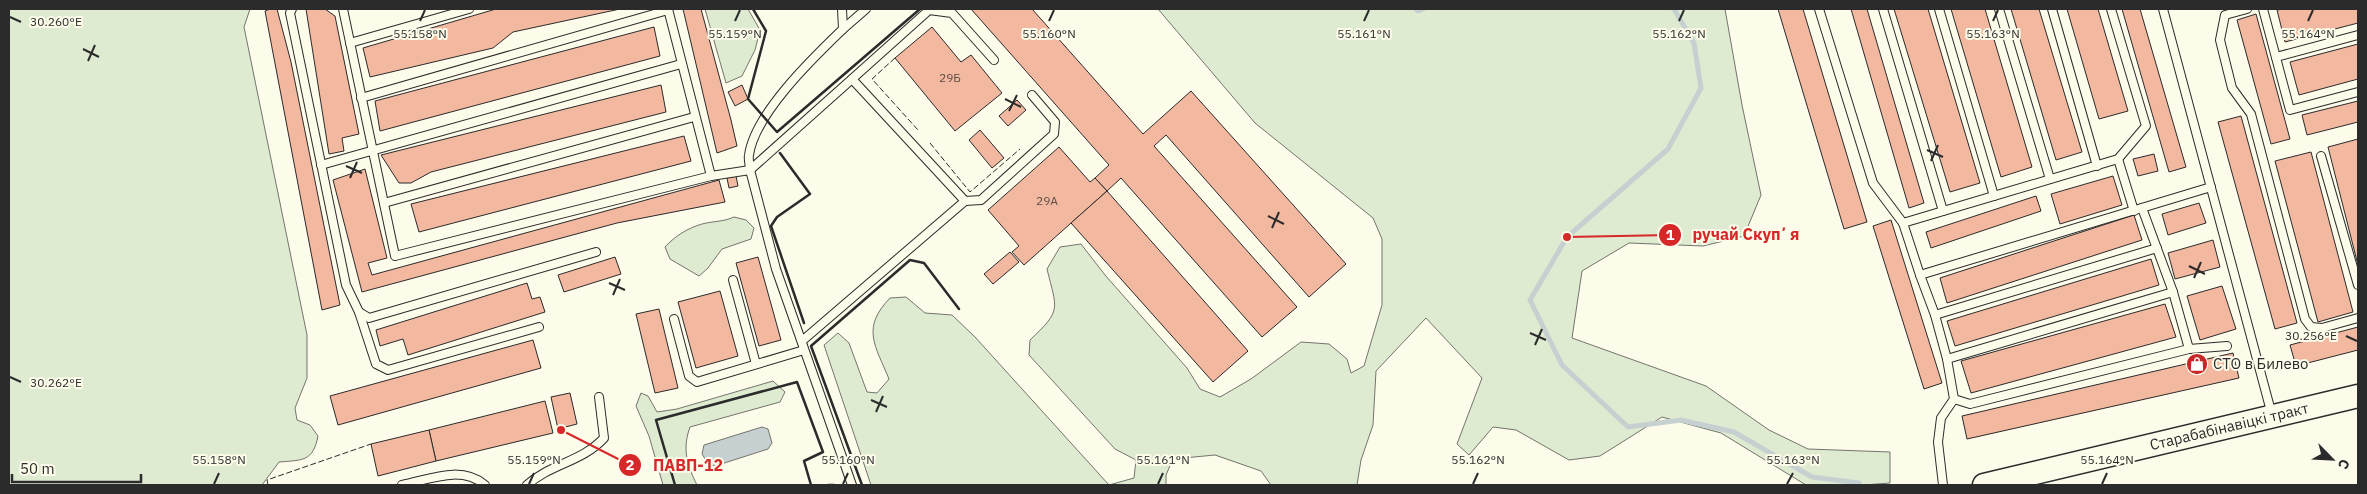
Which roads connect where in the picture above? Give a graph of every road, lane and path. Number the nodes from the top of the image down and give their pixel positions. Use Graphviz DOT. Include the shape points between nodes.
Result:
graph roads {
  1 [pos="292,9"];
  2 [pos="342,9"];
  3 [pos="469,9"];
  4 [pos="668,9"];
  5 [pos="842,9"];
  6 [pos="866,9"];
  7 [pos="1819,9"];
  8 [pos="1883,9"];
  9 [pos="1939,9"];
  10 [pos="1999,9"];
  11 [pos="2052,9"];
  12 [pos="2111,9"];
  13 [pos="2163,9"];
  14 [pos="2218,9"];
  15 [pos="2247,9"];
  16 [pos="2263,9"];
  17 [pos="2225,15"];
  18 [pos="843,29"];
  19 [pos="2358,35"];
  20 [pos="350,43"];
  21 [pos="2276,57"];
  22 [pos="994,60"];
  23 [pos="681,64"];
  24 [pos="852,78"];
  25 [pos="2358,92"];
  26 [pos="1032,94"];
  27 [pos="361,98"];
  28 [pos="694,117"];
  29 [pos="373,152"];
  30 [pos="2321,156"];
  31 [pos="2118,159"];
  32 [pos="321,165"];
  33 [pos="2097,166"];
  34 [pos="750,170"];
  35 [pos="711,176"];
  36 [pos="2050,179"];
  37 [pos="2211,187"];
  38 [pos="1994,196"];
  39 [pos="965,201"];
  40 [pos="384,203"];
  41 [pos="2142,208"];
  42 [pos="1943,211"];
  43 [pos="2134,211"];
  44 [pos="1903,223"];
  45 [pos="2158,248"];
  46 [pos="596,252"];
  47 [pos="1920,275"];
  48 [pos="733,280"];
  49 [pos="2358,285"];
  50 [pos="2173,292"];
  51 [pos="359,312"];
  52 [pos="1935,315"];
  53 [pos="2358,318"];
  54 [pos="674,319"];
  55 [pos="539,327"];
  56 [pos="802,341"];
  57 [pos="2227,346"];
  58 [pos="2189,349"];
  59 [pos="804,350"];
  60 [pos="1948,359"];
  61 [pos="756,364"];
  62 [pos="2358,396"];
  63 [pos="599,397"];
  64 [pos="1954,399"];
  65 [pos="2273,417"];
  66 [pos="402,485"];
  67 [pos="485,485"];
  68 [pos="526,485"];
  69 [pos="852,485"];
  70 [pos="1943,485"];
  71 [pos="1984,485"];
  1 -- 32 [label="lane" via="290,13"];
  2 -- 20 [label="lane"];
  3 -- 20 [label="lane"];
  4 -- 23 [label="lane"];
  4 -- 27 [label="lane"];
  5 -- 18 [label="lane"];
  6 -- 18 [label="lane"];
  7 -- 44 [label="lane" via="1873,183"];
  8 -- 42 [label="lane"];
  9 -- 38 [label="lane"];
  10 -- 36 [label="lane"];
  11 -- 33 [label="lane"];
  12 -- 31 [label="lane" via="2146,126"];
  13 -- 37 [label="lane"];
  14 -- 17 [label="lane"];
  15 -- 17 [label="lane"];
  16 -- 21 [label="lane"];
  17 -- 53 [label="lane" via="2220,40 2232,88 2251,114 2305,319 2311,328 2322,328"];
  18 -- 34 [label="lane" via="805,66 764,118 749,154"];
  19 -- 21 [label="lane"];
  20 -- 27 [label="lane"];
  21 -- 25 [label="lane" via="2290,110"];
  22 -- 24 [label="lane" via="952,13 929,10"];
  23 -- 28 [label="lane"];
  23 -- 29 [label="lane"];
  24 -- 34 [label="lane"];
  24 -- 39 [label="lane"];
  26 -- 39 [label="lane" via="1055,122 1054,134 981,200"];
  27 -- 29 [label="lane"];
  28 -- 35 [label="lane"];
  28 -- 40 [label="lane"];
  29 -- 32 [label="lane"];
  29 -- 40 [label="lane"];
  30 -- 49 [label="lane"];
  31 -- 33 [label="lane"];
  31 -- 43 [label="lane"];
  32 -- 51 [label="lane" via="346,285"];
  33 -- 36 [label="lane"];
  34 -- 35 [label="lane"];
  34 -- 56 [label="lane" via="776,270"];
  35 -- 40 [label="lane" via="395,256"];
  36 -- 38 [label="lane"];
  37 -- 41 [label="lane"];
  37 -- 65 [label="lane"];
  38 -- 42 [label="lane"];
  39 -- 56 [label="lane"];
  41 -- 43 [label="lane"];
  41 -- 45 [label="lane"];
  42 -- 44 [label="lane"];
  43 -- 47 [label="lane"];
  44 -- 47 [label="lane"];
  45 -- 50 [label="lane"];
  45 -- 52 [label="lane"];
  46 -- 51 [label="lane" via="369,318"];
  47 -- 52 [label="lane"];
  48 -- 61 [label="lane"];
  50 -- 58 [label="lane"];
  50 -- 60 [label="lane"];
  51 -- 55 [label="lane" via="376,364 388,370"];
  52 -- 60 [label="lane"];
  54 -- 61 [label="lane" via="689,376 697,382"];
  56 -- 59 [label="lane"];
  57 -- 58 [label="lane"];
  58 -- 64 [label="lane" via="1970,404"];
  59 -- 61 [label="lane"];
  59 -- 69 [label="lane"];
  60 -- 64 [label="lane"];
  62 -- 65 [label="street, Старабабінавіцкі тракт"];
  63 -- 68 [label="lane" via="604,438 592,450"];
  64 -- 70 [label="lane" via="1941,418 1938,442"];
  65 -- 71 [label="street, Старабабінавіцкі тракт"];
  66 -- 67 [label="lane" via="460,473 475,477"];
}
